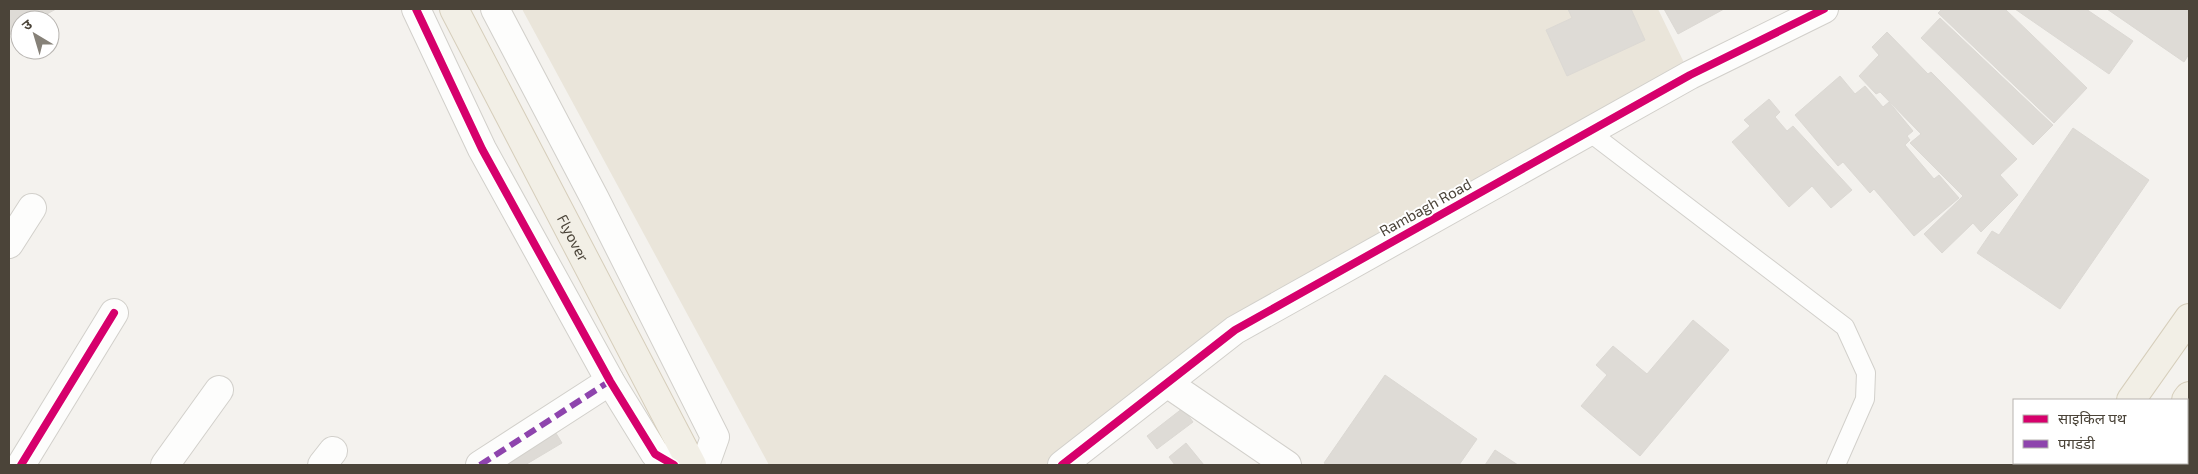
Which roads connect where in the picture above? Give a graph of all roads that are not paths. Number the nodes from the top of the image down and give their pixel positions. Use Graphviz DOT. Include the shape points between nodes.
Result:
graph roads {
  1 [pos="416,9"];
  2 [pos="454,9"];
  3 [pos="495,9"];
  4 [pos="1824,9"];
  5 [pos="1588,131"];
  6 [pos="32,208"];
  7 [pos="9,244"];
  8 [pos="114,313"];
  9 [pos="2189,318"];
  10 [pos="610,381"];
  11 [pos="1167,383"];
  12 [pos="219,390"];
  13 [pos="2133,399"];
  14 [pos="21,465"];
  15 [pos="165,465"];
  16 [pos="480,465"];
  17 [pos="674,465"];
  18 [pos="692,465"];
  19 [pos="705,465"];
  20 [pos="1062,465"];
  21 [pos="1287,465"];
  22 [pos="1836,465"];
  1 -- 10 [label="street" via="482,149"];
  2 -- 18 [label="main road, Flyover"];
  3 -- 19 [label="street" via="715,437"];
  4 -- 5 [label="street, Rambagh Road" via="1690,75"];
  5 -- 11 [label="street, Rambagh Road" via="1235,330"];
  5 -- 22 [label="lane" via="1845,327 1866,373 1865,399"];
  6 -- 7 [label="street"];
  8 -- 14 [label="street"];
  9 -- 13 [label="main road"];
  10 -- 16 [label="street"];
  10 -- 17 [label="street" via="655,454"];
  11 -- 20 [label="street, Rambagh Road"];
  11 -- 21 [label="street"];
  12 -- 15 [label="street"];
}
